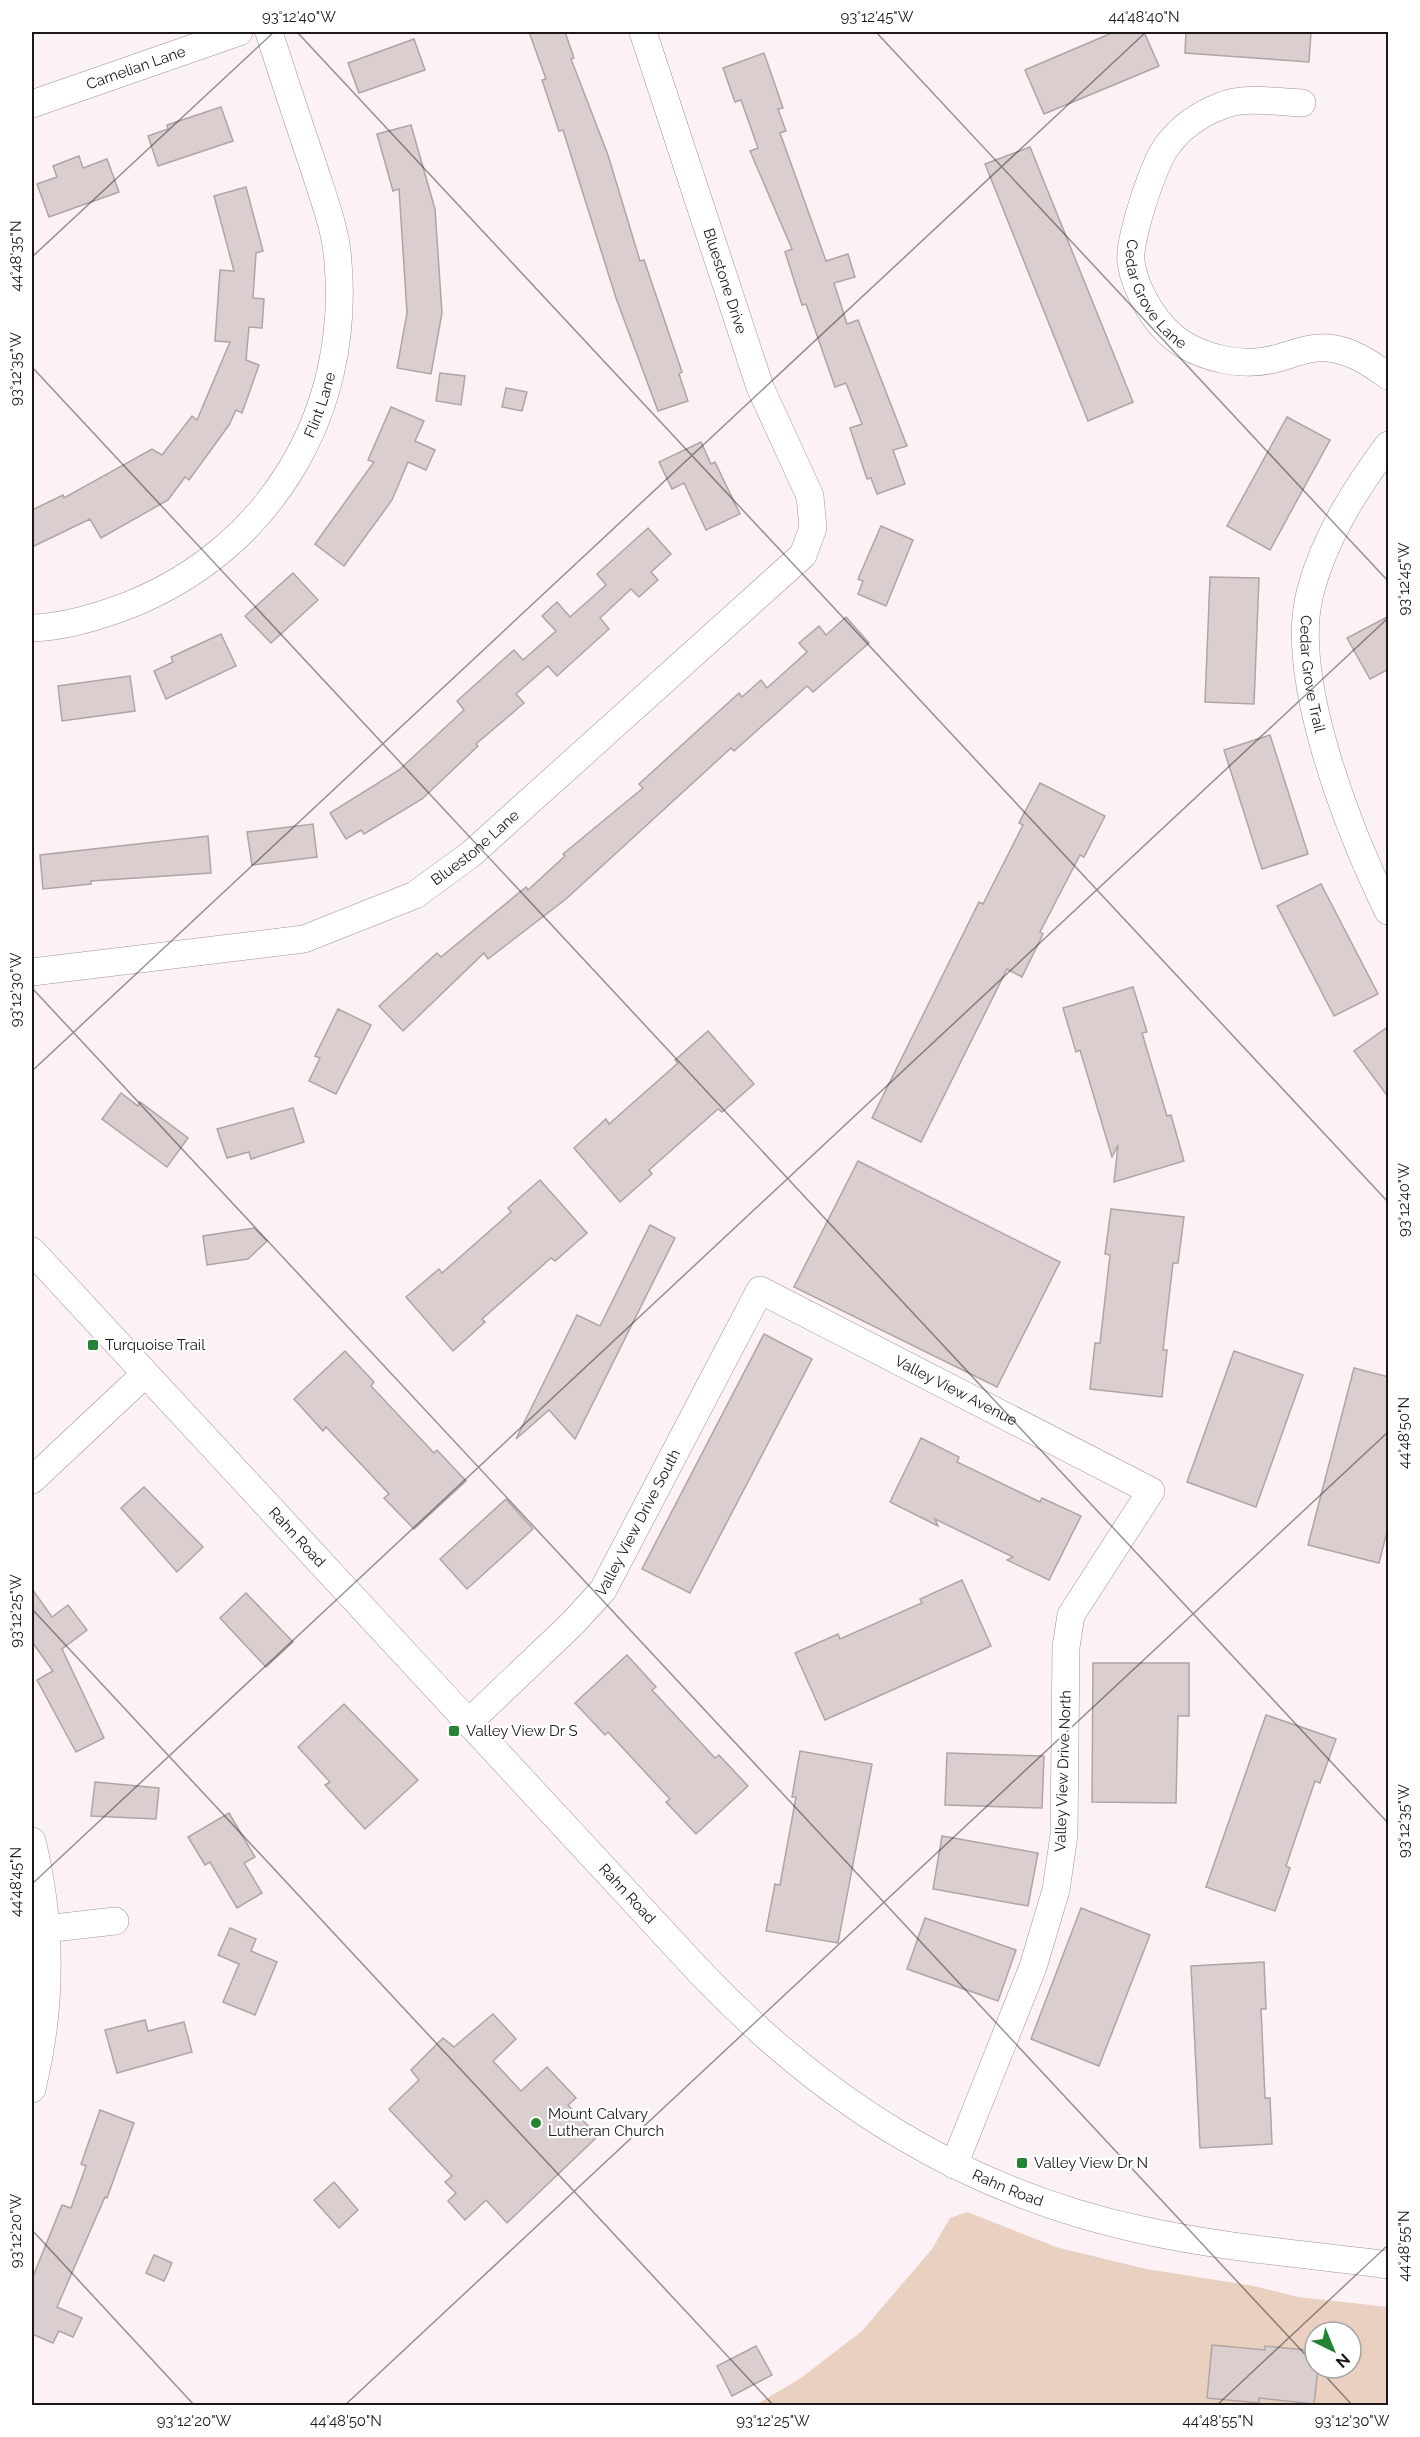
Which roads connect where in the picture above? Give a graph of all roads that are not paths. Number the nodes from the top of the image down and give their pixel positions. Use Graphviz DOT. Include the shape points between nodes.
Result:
graph roads {
  1 [pos="238,32"];
  2 [pos="268,32"];
  3 [pos="643,32"];
  4 [pos="1302,103"];
  5 [pos="32,104"];
  6 [pos="1389,376"];
  7 [pos="1389,445"];
  8 [pos="813,528"];
  9 [pos="32,628"];
  10 [pos="1389,911"];
  11 [pos="32,972"];
  12 [pos="32,1251"];
  13 [pos="760,1290"];
  14 [pos="145,1374"];
  15 [pos="32,1480"];
  16 [pos="1151,1491"];
  17 [pos="469,1722"];
  18 [pos="32,1841"];
  19 [pos="115,1921"];
  20 [pos="45,1929"];
  21 [pos="32,2090"];
  22 [pos="954,2165"];
  23 [pos="1389,2265"];
  1 -- 5 [label="street, Carnelian Lane"];
  2 -- 9 [label="street, Flint Lane" via="330,219 338,260 340,305 334,355 306,446 257,517 226,547 187,575 153,595 109,613"];
  3 -- 8 [label="street, Bluestone Drive" via="760,387 810,496"];
  4 -- 6 [label="street, Cedar Grove Lane" via="1243,100 1222,105 1176,135 1165,148 1138,214 1130,260 1139,291 1181,343 1210,357 1269,361 1326,347 1349,352"];
  7 -- 10 [label="street, Cedar Grove Trail" via="1343,512 1324,553 1310,595 1307,633 1309,681 1325,752 1366,862"];
  8 -- 11 [label="street, Bluestone Lane" via="803,555 471,854 415,895 304,939"];
  12 -- 14 [label="street, Rahn Road"];
  13 -- 16 [label="street, Valley View Avenue"];
  13 -- 17 [label="street, Valley View Drive South" via="603,1590"];
  14 -- 15 [label="street"];
  14 -- 17 [label="street, Rahn Road"];
  16 -- 22 [label="street, Valley View Drive North" via="1071,1615 1066,1647 1064,1834 1056,1890 1026,1986"];
  17 -- 22 [label="street, Rahn Road" via="687,1960 753,2026 838,2096 907,2141"];
  18 -- 20 [label="street"];
  19 -- 20 [label="street"];
  20 -- 21 [label="street" via="44,2031"];
  22 -- 23 [label="street, Rahn Road" via="1058,2208 1140,2230"];
}
